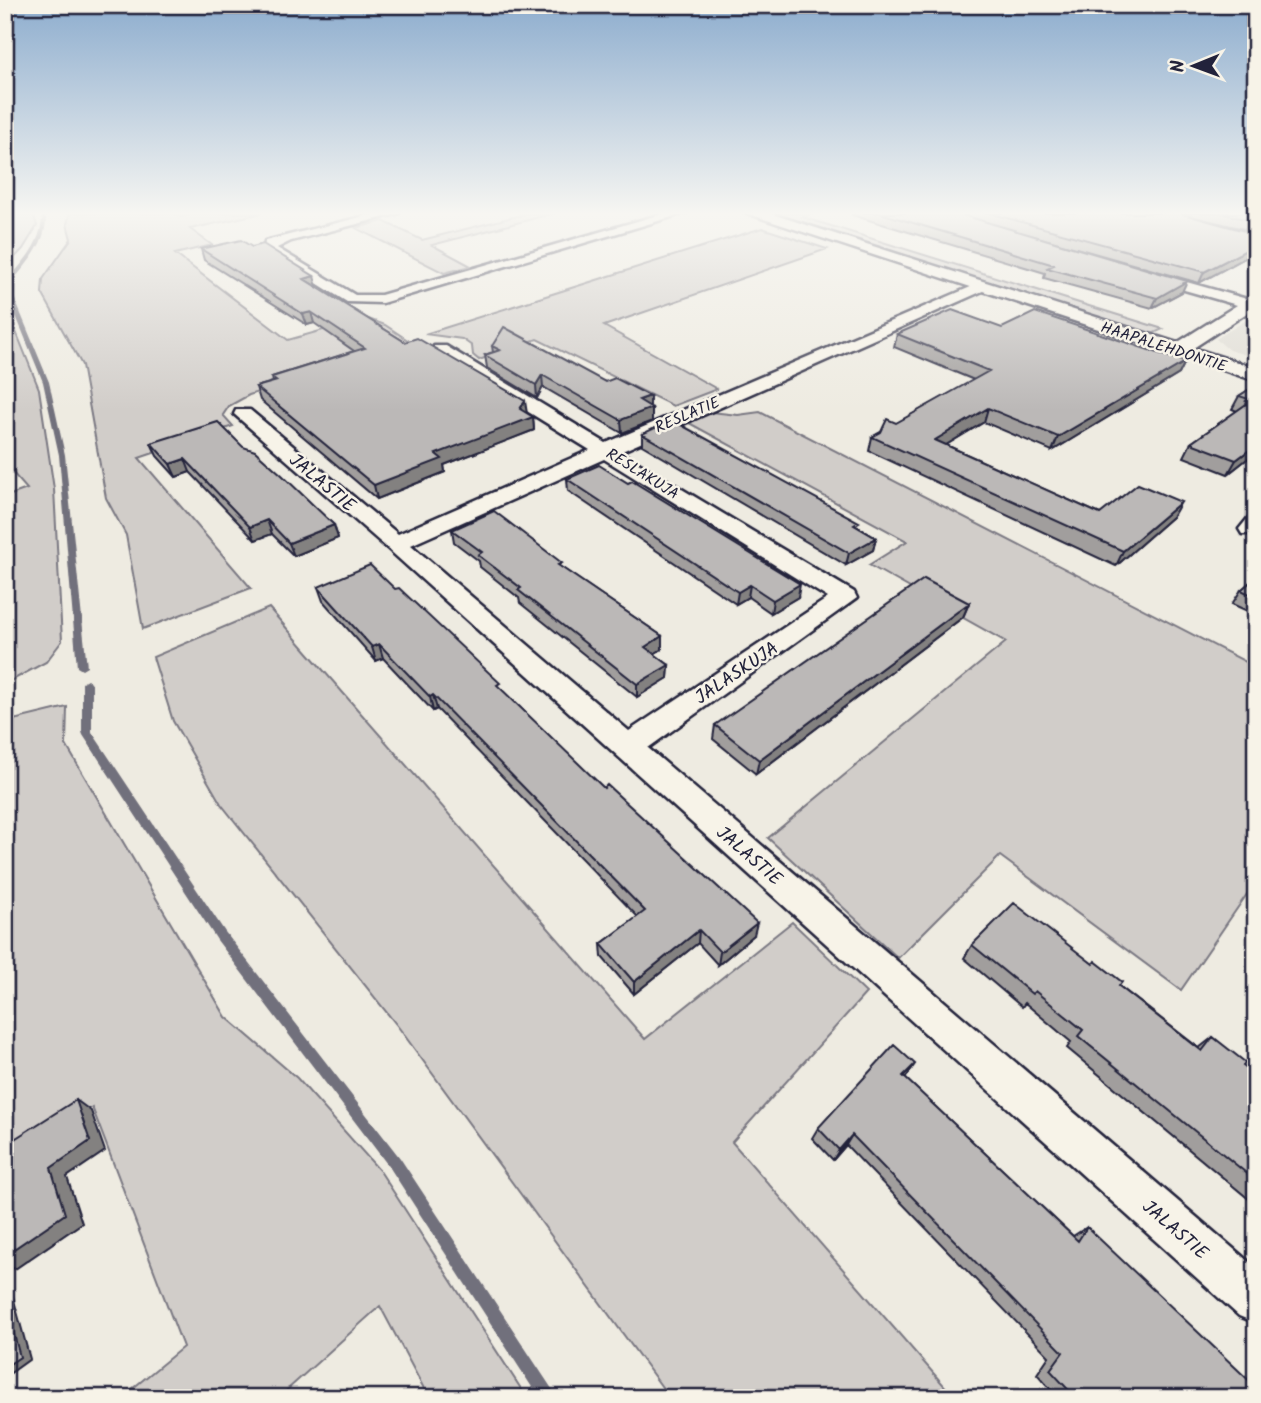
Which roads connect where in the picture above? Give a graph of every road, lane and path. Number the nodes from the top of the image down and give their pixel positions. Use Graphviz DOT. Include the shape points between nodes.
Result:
graph roads {
  1 [pos="318,278"];
  2 [pos="453,278"];
  3 [pos="954,278"];
  4 [pos="1163,278"];
  5 [pos="980,287"];
  6 [pos="1253,302"];
  7 [pos="440,350"];
  8 [pos="1178,350"];
  9 [pos="1256,375"];
  10 [pos="243,414"];
  11 [pos="604,449"];
  12 [pos="395,543"];
  13 [pos="845,598"];
  14 [pos="627,747"];
  15 [pos="1256,1299"];
  1 -- 2 [label="street" via="352,299 382,299"];
  3 -- 5 [label="street, HAAPALEHDONTIE"];
  4 -- 6 [label="street"];
  5 -- 8 [label="street, HAAPALEHDONTIE"];
  5 -- 11 [label="street, RESLATIE"];
  6 -- 8 [label="street"];
  7 -- 11 [label="street, RESLAKUJA"];
  8 -- 9 [label="street, HAAPALEHDONTIE"];
  10 -- 12 [label="street, JALASTIE"];
  11 -- 12 [label="street, RESLATIE"];
  11 -- 13 [label="street, RESLAKUJA"];
  12 -- 14 [label="street, JALASTIE"];
  13 -- 14 [label="street, JALASKUJA"];
  14 -- 15 [label="street, JALASTIE"];
}
